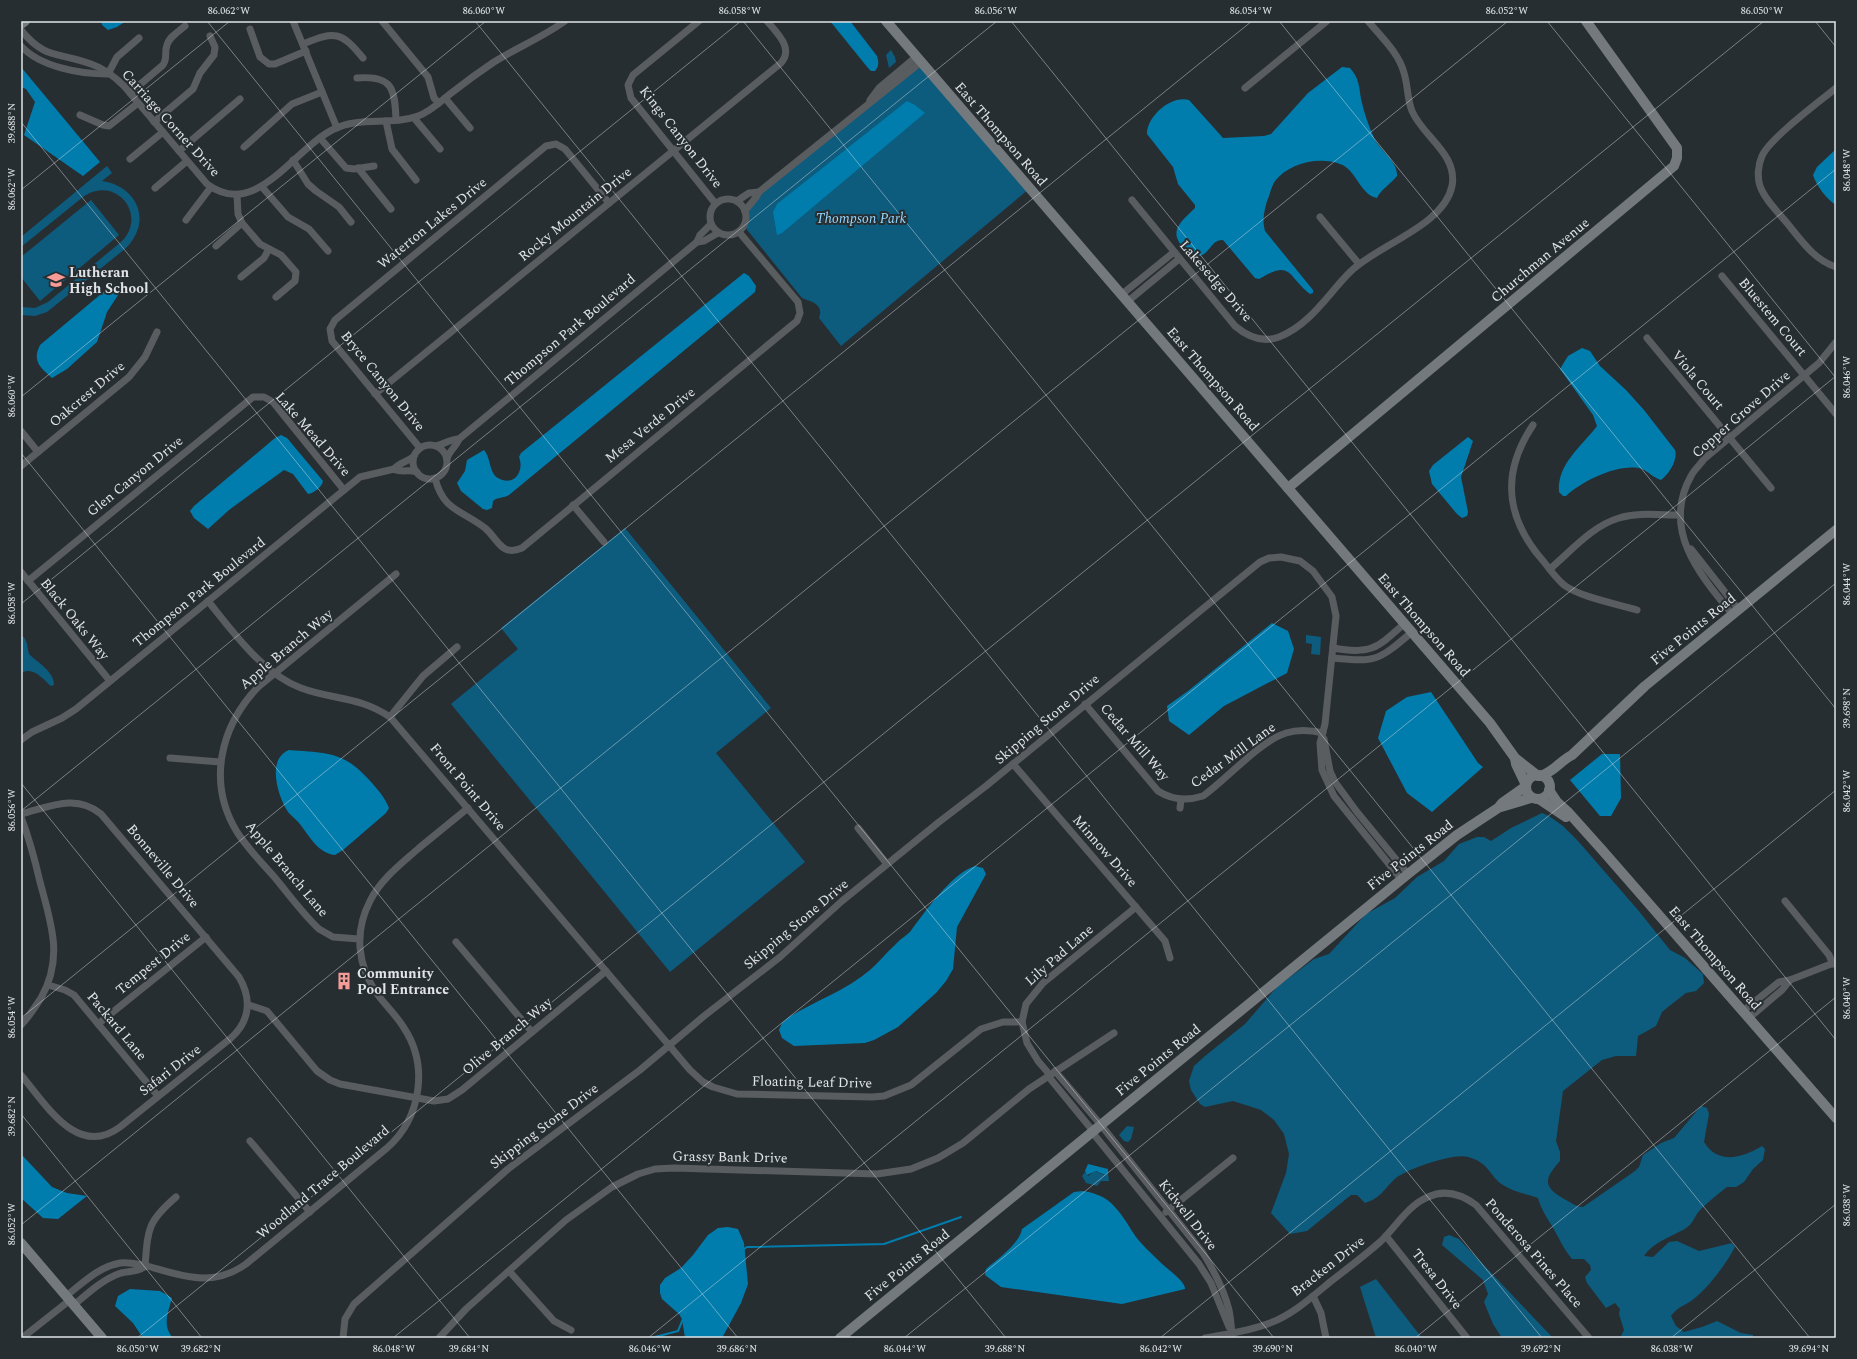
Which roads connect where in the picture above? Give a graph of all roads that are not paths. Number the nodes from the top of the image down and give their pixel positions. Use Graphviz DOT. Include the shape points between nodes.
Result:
graph roads {
  1 [pos="25,21"];
  2 [pos="294,21"];
  3 [pos="382,21"];
  4 [pos="565,21"];
  5 [pos="700,21"];
  6 [pos="767,21"];
  7 [pos="886,21"];
  8 [pos="1327,21"];
  9 [pos="1368,21"];
  10 [pos="1586,21"];
  11 [pos="21,24"];
  12 [pos="185,26"];
  13 [pos="250,29"];
  14 [pos="21,30"];
  15 [pos="210,36"];
  16 [pos="139,38"];
  17 [pos="21,46"];
  18 [pos="304,48"];
  19 [pos="363,58"];
  20 [pos="919,60"];
  21 [pos="107,73"];
  22 [pos="357,78"];
  23 [pos="1246,88"];
  24 [pos="1836,88"];
  25 [pos="322,92"];
  26 [pos="130,93"];
  27 [pos="445,98"];
  28 [pos="240,99"];
  29 [pos="138,103"];
  30 [pos="439,103"];
  31 [pos="80,115"];
  32 [pos="414,118"];
  33 [pos="396,120"];
  34 [pos="386,121"];
  35 [pos="154,122"];
  36 [pos="337,128"];
  37 [pos="470,128"];
  38 [pos="163,132"];
  39 [pos="320,138"];
  40 [pos="244,147"];
  41 [pos="440,149"];
  42 [pos="179,150"];
  43 [pos="673,151"];
  44 [pos="130,159"];
  45 [pos="293,160"];
  46 [pos="187,161"];
  47 [pos="374,166"];
  48 [pos="358,168"];
  49 [pos="416,180"];
  50 [pos="262,186"];
  51 [pos="211,187"];
  52 [pos="155,188"];
  53 [pos="759,192"];
  54 [pos="237,195"];
  55 [pos="1132,200"];
  56 [pos="737,201"];
  57 [pos="609,203"];
  58 [pos="715,204"];
  59 [pos="391,209"];
  60 [pos="745,211"];
  61 [pos="1320,217"];
  62 [pos="186,220"];
  63 [pos="351,222"];
  64 [pos="242,223"];
  65 [pos="711,224"];
  66 [pos="739,232"];
  67 [pos="718,233"];
  68 [pos="697,242"];
  69 [pos="216,246"];
  70 [pos="269,249"];
  71 [pos="328,251"];
  72 [pos="1174,252"];
  73 [pos="1180,259"];
  74 [pos="1358,264"];
  75 [pos="1836,267"];
  76 [pos="1722,276"];
  77 [pos="240,278"];
  78 [pos="276,297"];
  79 [pos="1124,298"];
  80 [pos="330,329"];
  81 [pos="157,332"];
  82 [pos="1647,338"];
  83 [pos="1836,342"];
  84 [pos="1805,376"];
  85 [pos="375,394"];
  86 [pos="261,396"];
  87 [pos="1836,414"];
  88 [pos="1533,426"];
  89 [pos="21,431"];
  90 [pos="459,438"];
  91 [pos="1730,438"];
  92 [pos="436,446"];
  93 [pos="420,448"];
  94 [pos="38,452"];
  95 [pos="414,456"];
  96 [pos="446,459"];
  97 [pos="21,466"];
  98 [pos="394,469"];
  99 [pos="417,472"];
  100 [pos="435,478"];
  101 [pos="1288,488"];
  102 [pos="1771,488"];
  103 [pos="344,490"];
  104 [pos="573,505"];
  105 [pos="1680,515"];
  106 [pos="1836,530"];
  107 [pos="604,542"];
  108 [pos="1550,569"];
  109 [pos="21,572"];
  110 [pos="396,574"];
  111 [pos="28,581"];
  112 [pos="208,601"];
  113 [pos="1637,610"];
  114 [pos="1736,613"];
  115 [pos="1404,624"];
  116 [pos="1412,632"];
  117 [pos="457,647"];
  118 [pos="1333,648"];
  119 [pos="1362,651"];
  120 [pos="1332,658"];
  121 [pos="1363,660"];
  122 [pos="276,673"];
  123 [pos="110,681"];
  124 [pos="1085,704"];
  125 [pos="390,717"];
  126 [pos="1323,733"];
  127 [pos="21,740"];
  128 [pos="1572,755"];
  129 [pos="170,758"];
  130 [pos="1515,758"];
  131 [pos="220,762"];
  132 [pos="1013,764"];
  133 [pos="1539,776"];
  134 [pos="1526,785"];
  135 [pos="1549,788"];
  136 [pos="1535,798"];
  137 [pos="1181,800"];
  138 [pos="468,808"];
  139 [pos="1180,808"];
  140 [pos="1498,808"];
  141 [pos="21,815"];
  142 [pos="1572,818"];
  143 [pos="858,828"];
  144 [pos="1376,834"];
  145 [pos="1369,840"];
  146 [pos="887,864"];
  147 [pos="1404,877"];
  148 [pos="1785,901"];
  149 [pos="1136,907"];
  150 [pos="206,937"];
  151 [pos="358,939"];
  152 [pos="456,942"];
  153 [pos="1170,958"];
  154 [pos="1834,963"];
  155 [pos="606,971"];
  156 [pos="48,985"];
  157 [pos="249,1006"];
  158 [pos="1746,1014"];
  159 [pos="1022,1022"];
  160 [pos="98,1024"];
  161 [pos="21,1025"];
  162 [pos="532,1032"];
  163 [pos="1114,1033"];
  164 [pos="669,1045"];
  165 [pos="1051,1074"];
  166 [pos="21,1075"];
  167 [pos="158,1096"];
  168 [pos="417,1099"];
  169 [pos="1836,1118"];
  170 [pos="1095,1129"];
  171 [pos="250,1141"];
  172 [pos="1233,1158"];
  173 [pos="1452,1193"];
  174 [pos="176,1197"];
  175 [pos="1169,1210"];
  176 [pos="310,1212"];
  177 [pos="1161,1216"];
  178 [pos="1386,1236"];
  179 [pos="21,1243"];
  180 [pos="145,1266"];
  181 [pos="509,1271"];
  182 [pos="1313,1296"];
  183 [pos="70,1301"];
  184 [pos="571,1330"];
  185 [pos="1232,1335"];
  186 [pos="22,1338"];
  187 [pos="102,1338"];
  188 [pos="343,1338"];
  189 [pos="439,1338"];
  190 [pos="840,1338"];
  191 [pos="1205,1338"];
  192 [pos="1326,1338"];
  193 [pos="1467,1338"];
  194 [pos="1589,1338"];
  1 -- 11 [label="street"];
  2 -- 18 [label="street"];
  3 -- 30 [label="street" via="428,77 434,98"];
  4 -- 27 [label="street" via="496,61"];
  5 -- 43 [label="street, Kings Canyon Drive" via="633,75 628,85 631,98"];
  6 -- 43 [label="street, Rocky Mountain Drive" via="783,40 786,51 784,59"];
  7 -- 20 [label="street, East Thompson Road"];
  8 -- 23 [label="street"];
  9 -- 74 [label="street, Lakesedge Drive" via="1401,63 1412,110 1418,122 1446,156 1451,168 1452,181 1449,195 1438,210 1409,234"];
  10 -- 101 [label="street, Churchman Avenue" via="1677,148 1678,158 1674,166"];
  12 -- 26 [label="street" via="169,41 164,63"];
  13 -- 18 [label="street" via="260,57 268,64 272,65"];
  14 -- 21 [label="street, Carriage Corner Drive" via="31,43 46,53 91,64"];
  15 -- 35 [label="street" via="215,47 214,56 203,69 193,88"];
  16 -- 21 [label="street" via="117,57"];
  17 -- 21 [label="street, Carriage Corner Drive" via="31,56 52,65"];
  18 -- 19 [label="street" via="322,38 341,36 350,41"];
  18 -- 25 [label="street"];
  20 -- 53 [label="street" via="879,88 866,104"];
  20 -- 79 [label="street, East Thompson Road"];
  21 -- 26 [label="street, Carriage Corner Drive"];
  22 -- 33 [label="street" via="376,77 388,84 394,94"];
  24 -- 75 [label="street" via="1770,143 1762,156 1758,171 1760,186 1767,198 1808,248 1817,257"];
  25 -- 36 [label="street"];
  25 -- 40 [label="street" via="292,104"];
  26 -- 29 [label="street, Carriage Corner Drive"];
  27 -- 30 [label="street"];
  27 -- 37 [label="street"];
  28 -- 42 [label="street"];
  29 -- 31 [label="street" via="109,126"];
  29 -- 35 [label="street, Carriage Corner Drive"];
  30 -- 32 [label="street" via="428,112"];
  32 -- 33 [label="street"];
  32 -- 41 [label="street"];
  33 -- 34 [label="street"];
  34 -- 36 [label="street" via="350,123"];
  34 -- 49 [label="street" via="392,149"];
  35 -- 38 [label="street, Carriage Corner Drive"];
  36 -- 39 [label="street"];
  38 -- 42 [label="street, Carriage Corner Drive"];
  38 -- 44 [label="street"];
  39 -- 45 [label="street"];
  39 -- 48 [label="street" via="342,165 350,169"];
  42 -- 46 [label="street, Carriage Corner Drive"];
  43 -- 57 [label="street, Rocky Mountain Drive"];
  43 -- 58 [label="street, Kings Canyon Drive"];
  45 -- 50 [label="street"];
  45 -- 63 [label="street" via="308,184 339,206"];
  46 -- 51 [label="street, Carriage Corner Drive"];
  46 -- 52 [label="street"];
  47 -- 48 [label="street"];
  48 -- 59 [label="street"];
  50 -- 54 [label="street" via="250,193"];
  50 -- 71 [label="street" via="288,217 309,229"];
  51 -- 54 [label="street, Carriage Corner Drive" via="225,194"];
  51 -- 62 [label="street"];
  53 -- 56 [label="street"];
  53 -- 60 [label="street" via="756,200"];
  54 -- 64 [label="street" via="238,214"];
  55 -- 72 [label="street, Lakesedge Drive"];
  56 -- 58 [label="street" via="724,199"];
  56 -- 60 [label="street"];
  57 -- 80 [label="street, Waterton Lakes Drive" via="564,149 551,144 335,320"];
  57 -- 85 [label="street, Rocky Mountain Drive"];
  58 -- 65 [label="street" via="710,214"];
  60 -- 66 [label="street" via="746,222"];
  61 -- 74 [label="street"];
  64 -- 69 [label="street"];
  64 -- 70 [label="street" via="260,244"];
  65 -- 67 [label="street"];
  65 -- 68 [label="street, Thompson Park Boulevard" via="700,234"];
  66 -- 67 [label="street, Thompson Park Boulevard" via="728,236"];
  66 -- 104 [label="street, Mesa Verde Drive" via="798,302 800,312 794,324"];
  67 -- 68 [label="street, Thompson Park Boulevard"];
  68 -- 90 [label="street, Thompson Park Boulevard"];
  70 -- 77 [label="street" via="264,258"];
  70 -- 78 [label="street" via="283,257 296,274 295,281"];
  72 -- 73 [label="street, Lakesedge Drive"];
  72 -- 79 [label="street"];
  73 -- 74 [label="street, Lakesedge Drive" via="1235,326 1249,336 1263,339 1278,337 1293,329 1319,307"];
  73 -- 79 [label="street"];
  76 -- 84 [label="street, Bluestem Court"];
  79 -- 101 [label="street, East Thompson Road"];
  80 -- 85 [label="street, Bryce Canyon Drive" via="332,341"];
  81 -- 94 [label="street, Oakcrest Drive" via="145,357 129,378"];
  82 -- 91 [label="street, Viola Court"];
  83 -- 84 [label="street, Copper Grove Drive"];
  84 -- 87 [label="street, Bluestem Court"];
  84 -- 91 [label="street, Copper Grove Drive"];
  85 -- 93 [label="street, Bryce Canyon Drive"];
  86 -- 103 [label="street, Lake Mead Drive" via="273,402"];
  86 -- 111 [label="street, Glen Canyon Drive" via="249,400"];
  88 -- 108 [label="street" via="1516,458 1512,478 1513,506 1523,535"];
  89 -- 94 [label="street"];
  90 -- 92 [label="street, Thompson Park Boulevard"];
  90 -- 96 [label="street, Thompson Park Boulevard"];
  91 -- 102 [label="street, Viola Court"];
  91 -- 105 [label="street, Copper Grove Drive" via="1704,459 1691,476 1682,496"];
  92 -- 93 [label="street"];
  92 -- 96 [label="street" via="443,451"];
  93 -- 95 [label="street"];
  94 -- 97 [label="street, Oakcrest Drive"];
  95 -- 98 [label="street, Thompson Park Boulevard" via="411,460 398,464"];
  95 -- 99 [label="street" via="414,467"];
  96 -- 100 [label="street" via="444,470"];
  98 -- 99 [label="street, Thompson Park Boulevard" via="401,472"];
  98 -- 103 [label="street, Thompson Park Boulevard" via="360,477"];
  99 -- 100 [label="street" via="425,478"];
  100 -- 104 [label="street, Mesa Verde Drive" via="440,494 449,506 482,526 500,546 510,551 522,548"];
  101 -- 115 [label="street, East Thompson Road"];
  103 -- 112 [label="street, Thompson Park Boulevard"];
  104 -- 107 [label="street"];
  105 -- 108 [label="street" via="1638,515 1619,518 1592,533"];
  105 -- 114 [label="street, Copper Grove Drive" via="1690,547"];
  106 -- 114 [label="street, Five Points Road"];
  108 -- 113 [label="street" via="1565,585 1576,591"];
  109 -- 111 [label="street, Black Oaks Way"];
  110 -- 122 [label="street, Apple Branch Way"];
  111 -- 123 [label="street, Black Oaks Way"];
  112 -- 122 [label="street, Front Point Drive" via="244,646"];
  112 -- 123 [label="street, Thompson Park Boulevard"];
  114 -- 128 [label="street, Five Points Road" via="1641,690"];
  115 -- 116 [label="street, East Thompson Road"];
  115 -- 119 [label="street" via="1377,646"];
  116 -- 121 [label="street" via="1383,656"];
  116 -- 130 [label="street, East Thompson Road" via="1490,723"];
  117 -- 125 [label="street" via="423,676"];
  118 -- 119 [label="street"];
  118 -- 120 [label="street"];
  118 -- 124 [label="street, Skipping Stone Drive" via="1336,616 1332,597 1327,589 1308,566 1291,558 1269,558 1260,562"];
  119 -- 121 [label="street"];
  120 -- 121 [label="street"];
  120 -- 126 [label="street"];
  122 -- 125 [label="street, Front Point Drive" via="299,687 358,701"];
  122 -- 131 [label="street, Apple Branch Way" via="258,688 238,711 226,736"];
  123 -- 127 [label="street, Thompson Park Boulevard" via="62,718"];
  124 -- 132 [label="street, Skipping Stone Drive"];
  124 -- 137 [label="street, Cedar Mill Way" via="1158,791 1167,797"];
  125 -- 138 [label="street, Front Point Drive"];
  126 -- 137 [label="street, Cedar Mill Lane" via="1297,730 1277,737 1203,796"];
  126 -- 144 [label="street" via="1325,753 1335,782"];
  126 -- 145 [label="street" via="1319,752 1326,782"];
  128 -- 133 [label="street, Five Points Road" via="1551,772"];
  128 -- 135 [label="street, Five Points Road"];
  129 -- 131 [label="street"];
  130 -- 133 [label="street, East Thompson Road"];
  130 -- 134 [label="street, East Thompson Road"];
  131 -- 151 [label="street, Apple Branch Lane" via="226,807 244,842 319,929 333,937"];
  132 -- 146 [label="street, Skipping Stone Drive"];
  132 -- 149 [label="street, Minnow Drive"];
  133 -- 134 [label="street" via="1532,777"];
  133 -- 135 [label="street" via="1546,779"];
  134 -- 136 [label="street" via="1526,791"];
  134 -- 140 [label="street, Five Points Road"];
  135 -- 136 [label="street" via="1546,796"];
  135 -- 142 [label="street, East Thompson Road" via="1557,802"];
  136 -- 140 [label="street, Five Points Road"];
  136 -- 142 [label="street, East Thompson Road"];
  137 -- 139 [label="street"];
  138 -- 151 [label="street, Woodland Trace Boulevard" via="384,879 369,902"];
  138 -- 155 [label="street, Front Point Drive"];
  140 -- 147 [label="street, Five Points Road" via="1457,835"];
  141 -- 150 [label="street, Bonneville Drive" via="68,802 82,803 95,809"];
  141 -- 156 [label="street" via="54,935 54,956"];
  142 -- 158 [label="street, East Thompson Road"];
  143 -- 146 [label="street"];
  144 -- 145 [label="street"];
  144 -- 147 [label="street"];
  145 -- 147 [label="street"];
  146 -- 164 [label="street, Skipping Stone Drive" via="780,957"];
  147 -- 170 [label="street, Five Points Road"];
  148 -- 154 [label="street"];
  149 -- 153 [label="street, Minnow Drive" via="1165,940"];
  149 -- 159 [label="street, Lily Pad Lane" via="1036,990 1026,1004"];
  150 -- 157 [label="street, Bonneville Drive" via="244,985"];
  150 -- 160 [label="street, Tempest Drive"];
  151 -- 168 [label="street, Woodland Trace Boulevard" via="362,964 371,985 405,1028 413,1045 419,1076"];
  152 -- 162 [label="street"];
  154 -- 158 [label="street" via="1779,982"];
  155 -- 162 [label="street, Olive Branch Way"];
  155 -- 164 [label="street, Front Point Drive"];
  156 -- 160 [label="street, Packard Lane" via="74,995"];
  156 -- 161 [label="street"];
  157 -- 167 [label="street, Safari Drive" via="244,1022 236,1034"];
  157 -- 168 [label="street, Olive Branch Way" via="259,1008 272,1016 312,1066 330,1080"];
  158 -- 169 [label="street, East Thompson Road"];
  159 -- 164 [label="street, Floating Leaf Drive" via="1003,1022 981,1029 911,1085 884,1096 872,1097 726,1092 703,1082"];
  159 -- 165 [label="street, Lily Pad Lane" via="1027,1044 1038,1061"];
  160 -- 167 [label="street, Packard Lane"];
  162 -- 168 [label="street, Olive Branch Way" via="456,1095 440,1101"];
  163 -- 165 [label="street, Grassy Bank Drive"];
  164 -- 188 [label="street, Skipping Stone Drive" via="640,1070 508,1169 354,1304 345,1319"];
  165 -- 170 [label="street, Lily Pad Lane"];
  165 -- 181 [label="street, Grassy Bank Drive" via="964,1143 938,1158 911,1169 877,1174 674,1168 655,1169 638,1174 612,1186 566,1220"];
  166 -- 167 [label="street, Safari Drive" via="66,1126 81,1135 103,1135 115,1130"];
  168 -- 176 [label="street, Woodland Trace Boulevard" via="410,1118 395,1140"];
  170 -- 175 [label="street, Kidwell Drive"];
  170 -- 177 [label="street, Kidwell Drive"];
  170 -- 190 [label="street, Five Points Road"];
  171 -- 176 [label="street"];
  172 -- 175 [label="street"];
  173 -- 178 [label="street, Bracken Drive" via="1435,1194 1422,1200"];
  173 -- 194 [label="street, Ponderosa Pines Place" via="1466,1197 1476,1205"];
  174 -- 180 [label="street" via="152,1222 148,1232"];
  175 -- 177 [label="street"];
  175 -- 185 [label="street, Kidwell Drive" via="1203,1253 1217,1276 1229,1309"];
  176 -- 180 [label="street, Woodland Trace Boulevard" via="246,1264 224,1275 193,1278"];
  177 -- 185 [label="street, Kidwell Drive" via="1211,1283"];
  178 -- 182 [label="street, Bracken Drive"];
  178 -- 193 [label="street, Tresa Drive"];
  179 -- 183 [label="street"];
  180 -- 183 [label="street" via="136,1271 121,1273"];
  180 -- 183 [label="street, Woodland Trace Boulevard" via="120,1263 100,1269"];
  181 -- 184 [label="street" via="554,1321"];
  181 -- 189 [label="street, Grassy Bank Drive" via="466,1309"];
  182 -- 185 [label="street, Bracken Drive" via="1272,1323"];
  182 -- 192 [label="street"];
  183 -- 186 [label="street"];
  183 -- 187 [label="street"];
  185 -- 191 [label="street, Bracken Drive"];
}
